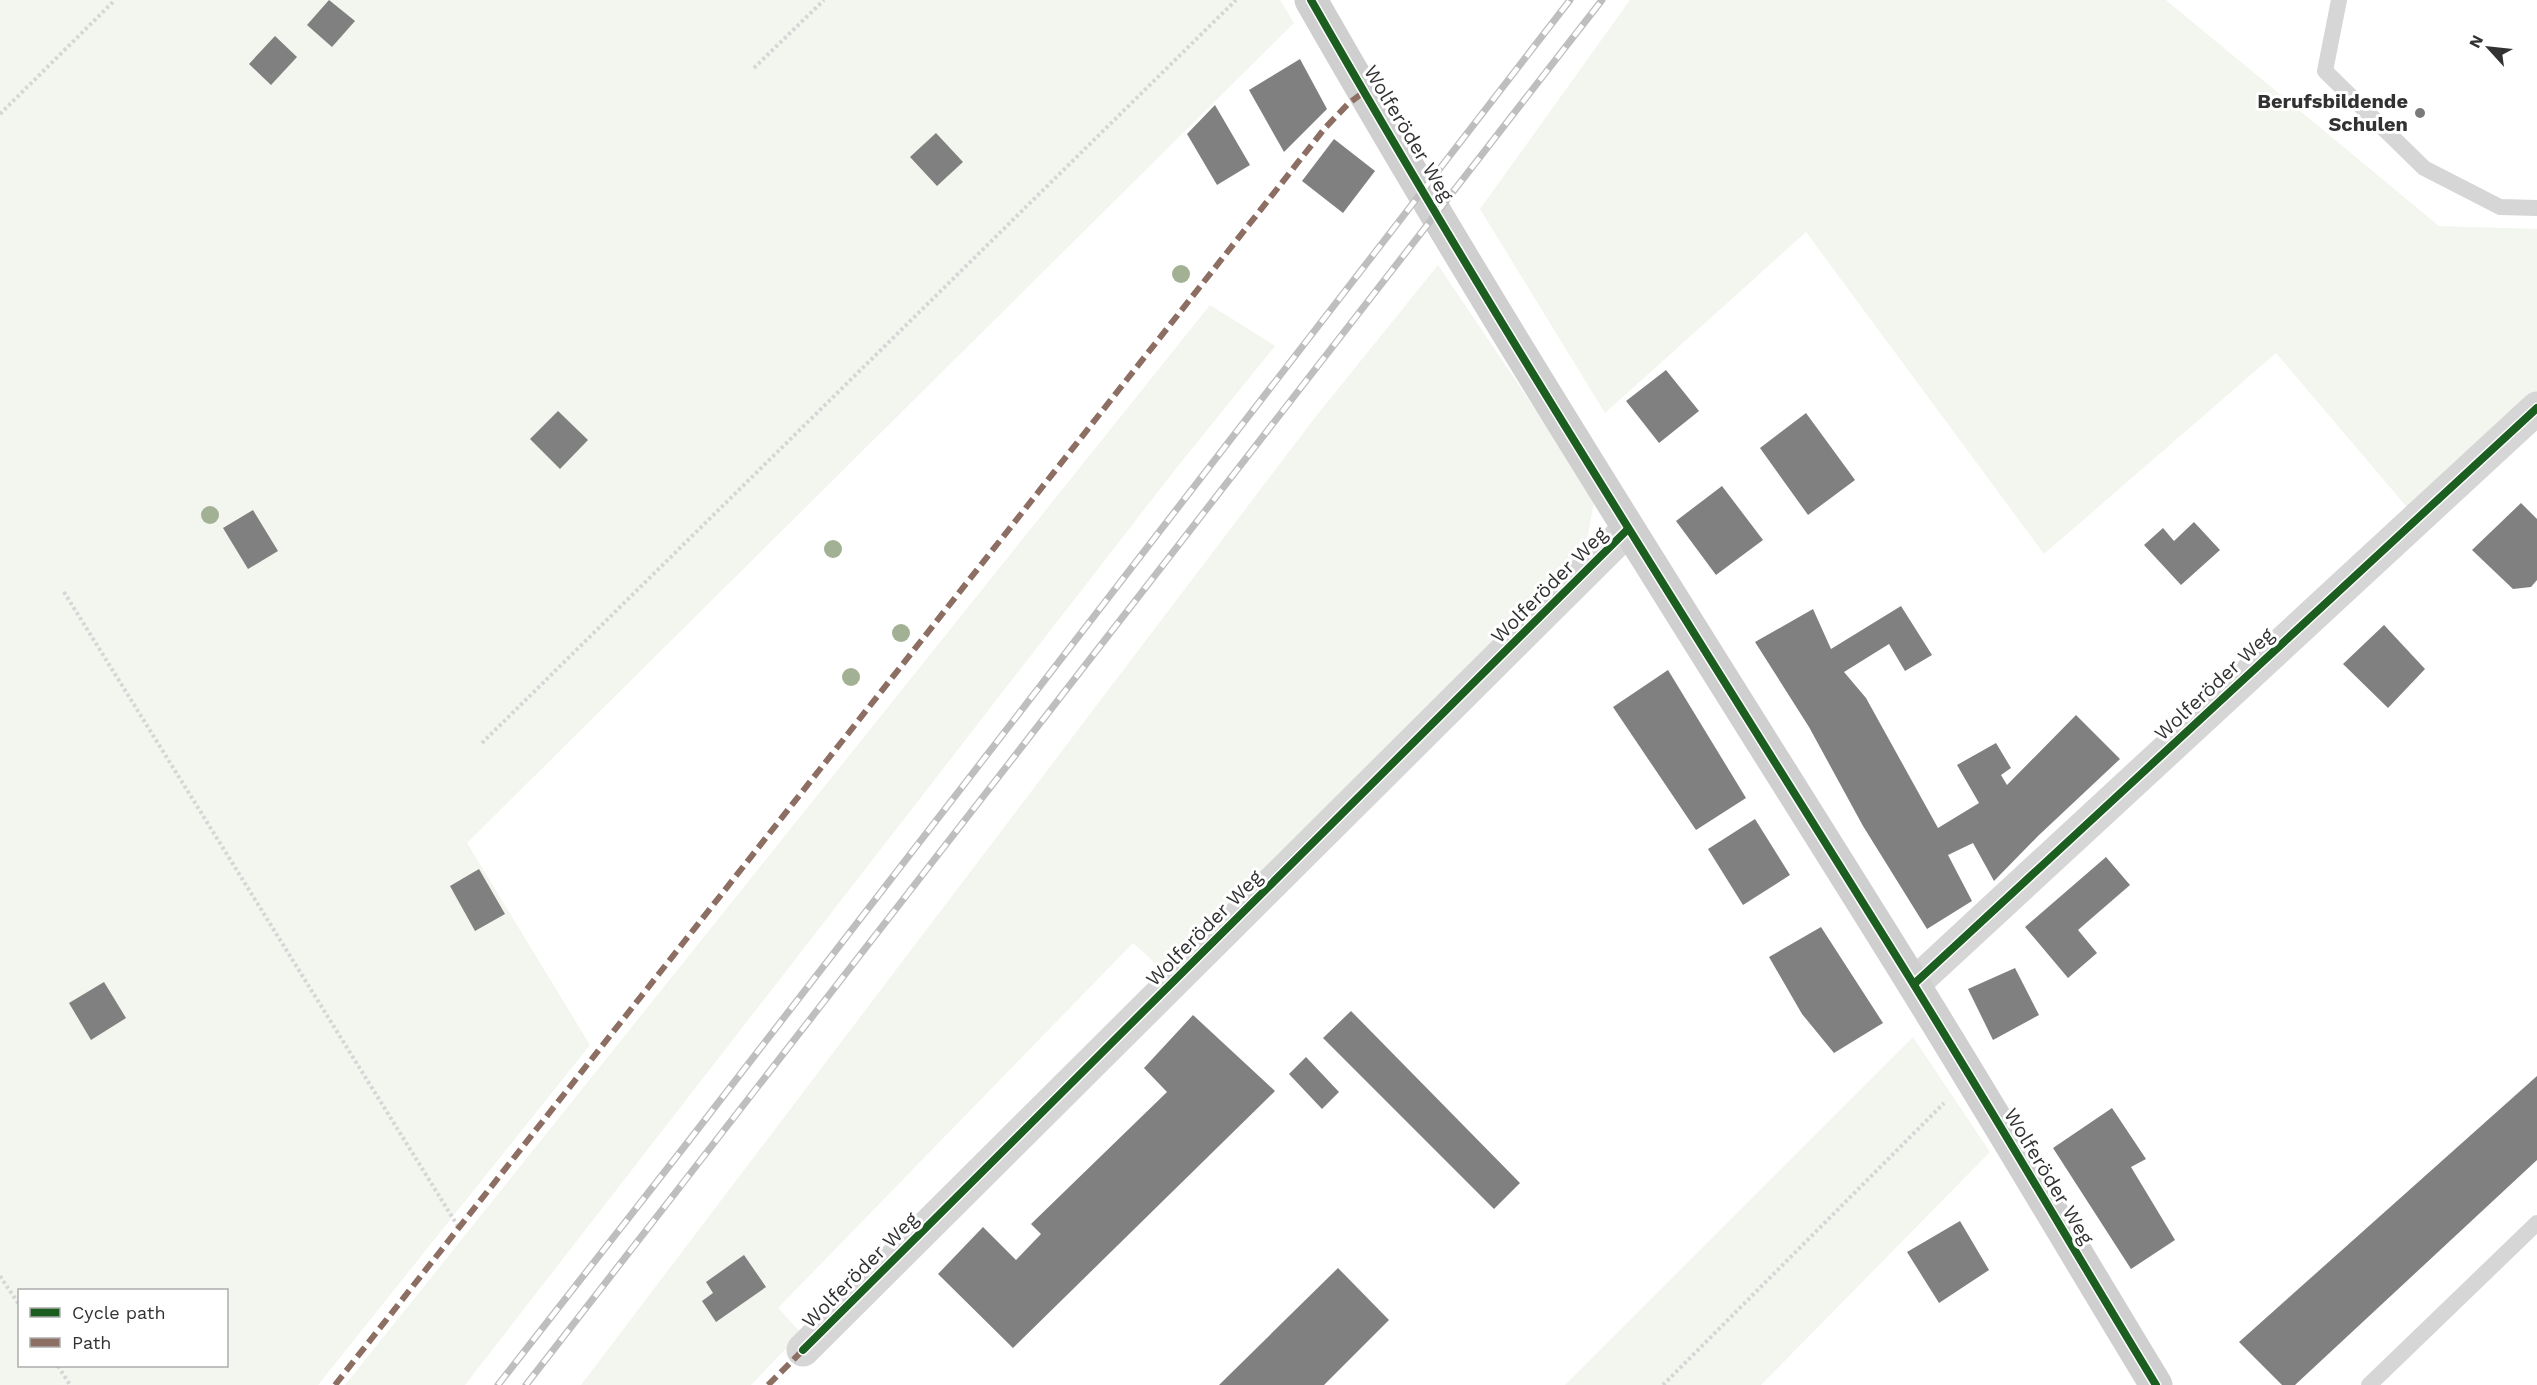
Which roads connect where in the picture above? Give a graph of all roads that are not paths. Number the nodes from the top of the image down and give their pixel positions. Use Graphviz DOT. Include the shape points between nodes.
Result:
graph roads {
  1 [pos="1311,0"];
  2 [pos="2339,0"];
  3 [pos="2537,208"];
  4 [pos="2537,408"];
  5 [pos="1628,529"];
  6 [pos="1914,984"];
  7 [pos="2537,1223"];
  8 [pos="803,1350"];
  9 [pos="2156,1385"];
  10 [pos="2369,1385"];
  1 -- 5 [label="main road, Wolferöder Weg"];
  2 -- 3 [label="lane" via="2325,71 2424,168 2500,207"];
  4 -- 6 [label="street, Wolferöder Weg"];
  5 -- 6 [label="main road, Wolferöder Weg"];
  5 -- 8 [label="street, Wolferöder Weg"];
  6 -- 9 [label="main road, Wolferöder Weg"];
  7 -- 10 [label="lane"];
}
